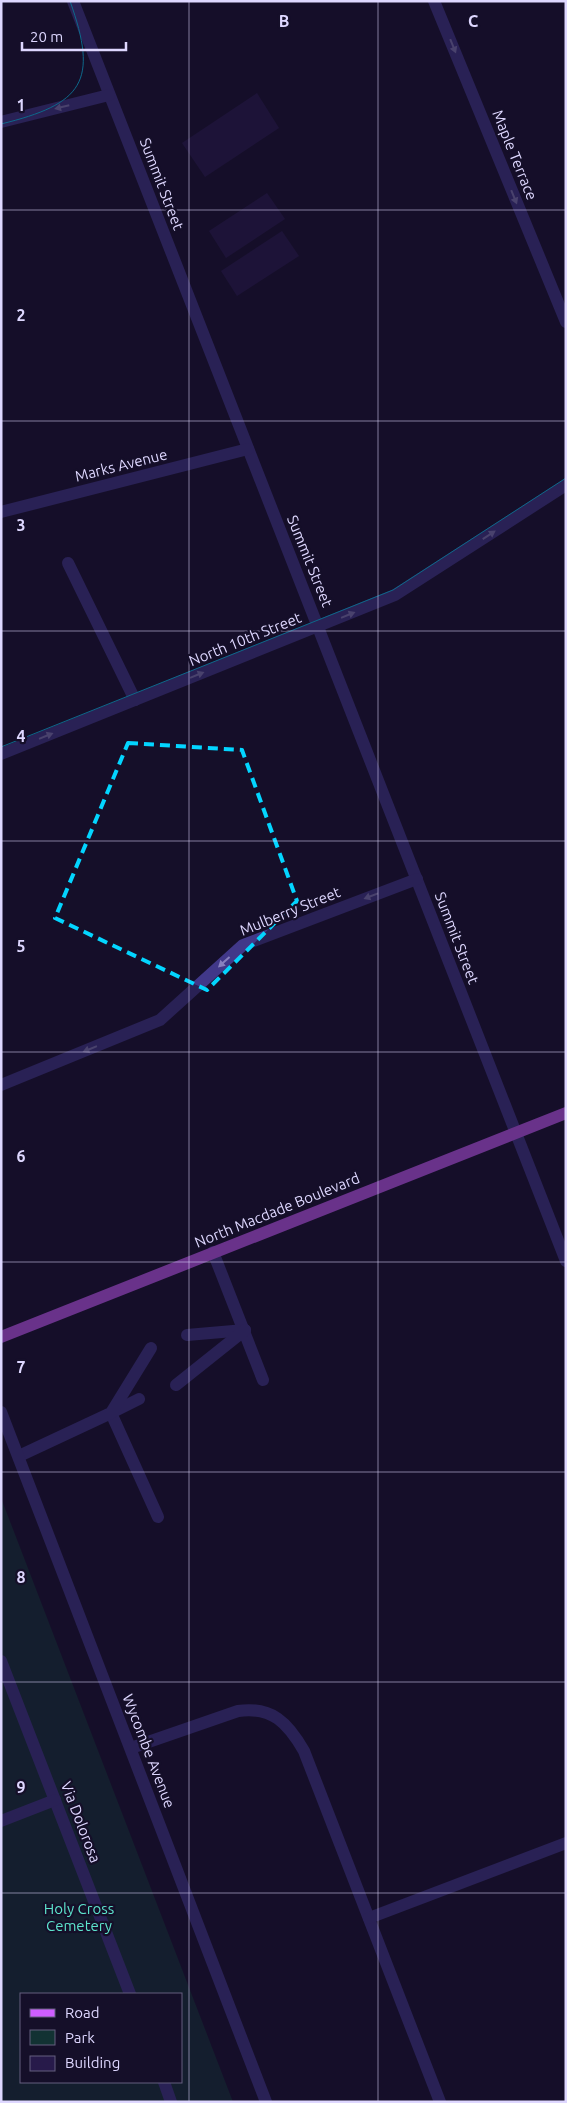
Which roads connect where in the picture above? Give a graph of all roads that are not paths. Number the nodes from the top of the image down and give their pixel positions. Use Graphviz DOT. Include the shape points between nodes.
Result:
graph roads {
  1 [pos="73,1"];
  2 [pos="434,1"];
  3 [pos="109,95"];
  4 [pos="1,122"];
  5 [pos="566,322"];
  6 [pos="248,449"];
  7 [pos="566,485"];
  8 [pos="1,512"];
  9 [pos="68,563"];
  10 [pos="318,627"];
  11 [pos="135,700"];
  12 [pos="1,754"];
  13 [pos="417,879"];
  14 [pos="1,1085"];
  15 [pos="566,1113"];
  16 [pos="516,1133"];
  17 [pos="213,1252"];
  18 [pos="566,1261"];
  19 [pos="245,1330"];
  20 [pos="188,1335"];
  21 [pos="1,1337"];
  22 [pos="151,1348"];
  23 [pos="263,1380"];
  24 [pos="176,1385"];
  25 [pos="139,1399"];
  26 [pos="1,1412"];
  27 [pos="111,1413"];
  28 [pos="18,1456"];
  29 [pos="158,1517"];
  30 [pos="1,1661"];
  31 [pos="131,1748"];
  32 [pos="55,1800"];
  33 [pos="1,1821"];
  34 [pos="566,1843"];
  35 [pos="369,1918"];
  36 [pos="130,1993"];
  37 [pos="164,2083"];
  38 [pos="172,2102"];
  39 [pos="266,2102"];
  40 [pos="440,2102"];
  1 -- 3 [label="street, Summit Street"];
  2 -- 5 [label="street, Maple Terrace, one-way"];
  3 -- 4 [label="street, one-way"];
  3 -- 6 [label="street, Summit Street"];
  6 -- 8 [label="street, Marks Avenue"];
  6 -- 10 [label="street, Summit Street"];
  10 -- 7 [label="street, North 10th Street, one-way" via="395,596"];
  9 -- 11 [label="street"];
  11 -- 10 [label="street, North 10th Street, one-way"];
  10 -- 13 [label="street, Summit Street"];
  12 -- 11 [label="street, North 10th Street, one-way"];
  13 -- 14 [label="street, Mulberry Street, one-way" via="243,945 160,1020"];
  13 -- 16 [label="street, Summit Street"];
  15 -- 16 [label="main road, North Macdade Boulevard"];
  16 -- 17 [label="main road, North Macdade Boulevard"];
  16 -- 18 [label="street, Summit Street"];
  17 -- 19 [label="street"];
  17 -- 21 [label="main road, North Macdade Boulevard"];
  19 -- 20 [label="street"];
  19 -- 23 [label="street"];
  19 -- 24 [label="street"];
  22 -- 27 [label="street"];
  25 -- 27 [label="street"];
  26 -- 28 [label="street, Wycombe Avenue"];
  27 -- 28 [label="street"];
  27 -- 29 [label="street"];
  28 -- 31 [label="street, Wycombe Avenue"];
  30 -- 32 [label="street, Via Dolorosa"];
  31 -- 35 [label="street" via="238,1711 254,1708 273,1716 292,1730 304,1751"];
  31 -- 39 [label="street, Wycombe Avenue"];
  32 -- 33 [label="street"];
  32 -- 36 [label="street, Via Dolorosa"];
  34 -- 35 [label="street"];
  35 -- 40 [label="street"];
  37 -- 38 [label="street"];
}
